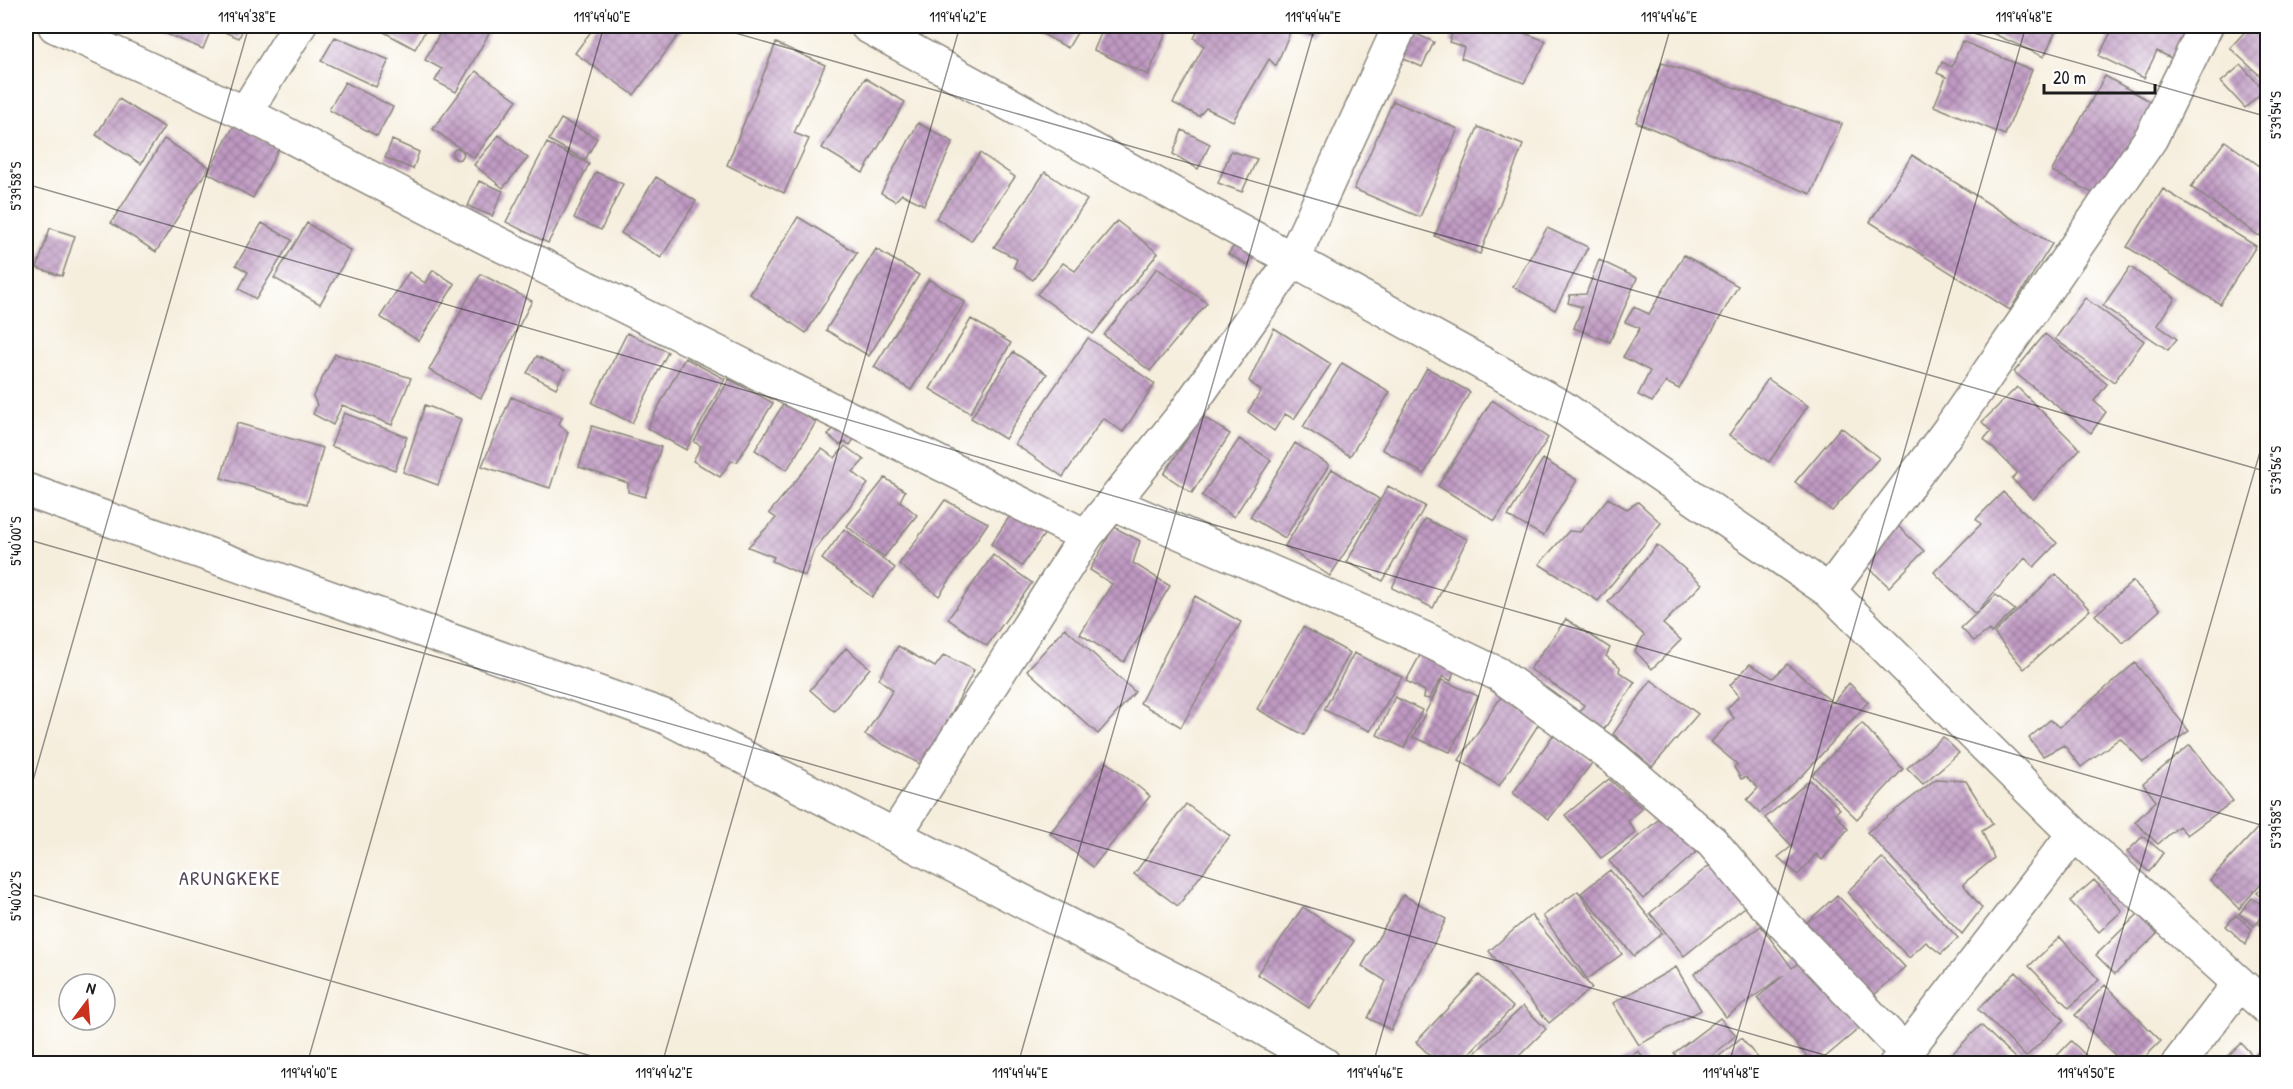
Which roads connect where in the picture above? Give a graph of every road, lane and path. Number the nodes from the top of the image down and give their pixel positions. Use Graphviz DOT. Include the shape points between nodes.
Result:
graph roads {
  1 [pos="55,26"];
  2 [pos="299,26"];
  3 [pos="867,26"];
  4 [pos="1400,26"];
  5 [pos="2206,26"];
  6 [pos="245,113"];
  7 [pos="1292,261"];
  8 [pos="26,490"];
  9 [pos="1112,503"];
  10 [pos="1086,536"];
  11 [pos="1829,591"];
  12 [pos="2074,834"];
  13 [pos="895,835"];
  14 [pos="2239,984"];
  15 [pos="2268,1009"];
  16 [pos="1900,1057"];
  17 [pos="1324,1064"];
  18 [pos="2178,1064"];
  1 -- 6 [label="street"];
  2 -- 6 [label="street"];
  3 -- 7 [label="street"];
  4 -- 7 [label="street"];
  5 -- 11 [label="street" via="2151,138 1949,430"];
  6 -- 10 [label="street"];
  7 -- 9 [label="street" via="1184,414"];
  7 -- 11 [label="street" via="1563,407"];
  8 -- 13 [label="street" via="664,716"];
  9 -- 10 [label="street"];
  9 -- 16 [label="street" via="1413,633 1498,674 1614,758 1712,842"];
  10 -- 13 [label="street"];
  11 -- 12 [label="street"];
  12 -- 14 [label="street"];
  12 -- 16 [label="street"];
  13 -- 17 [label="street" via="1227,1007"];
  14 -- 15 [label="street"];
  14 -- 18 [label="street"];
}
